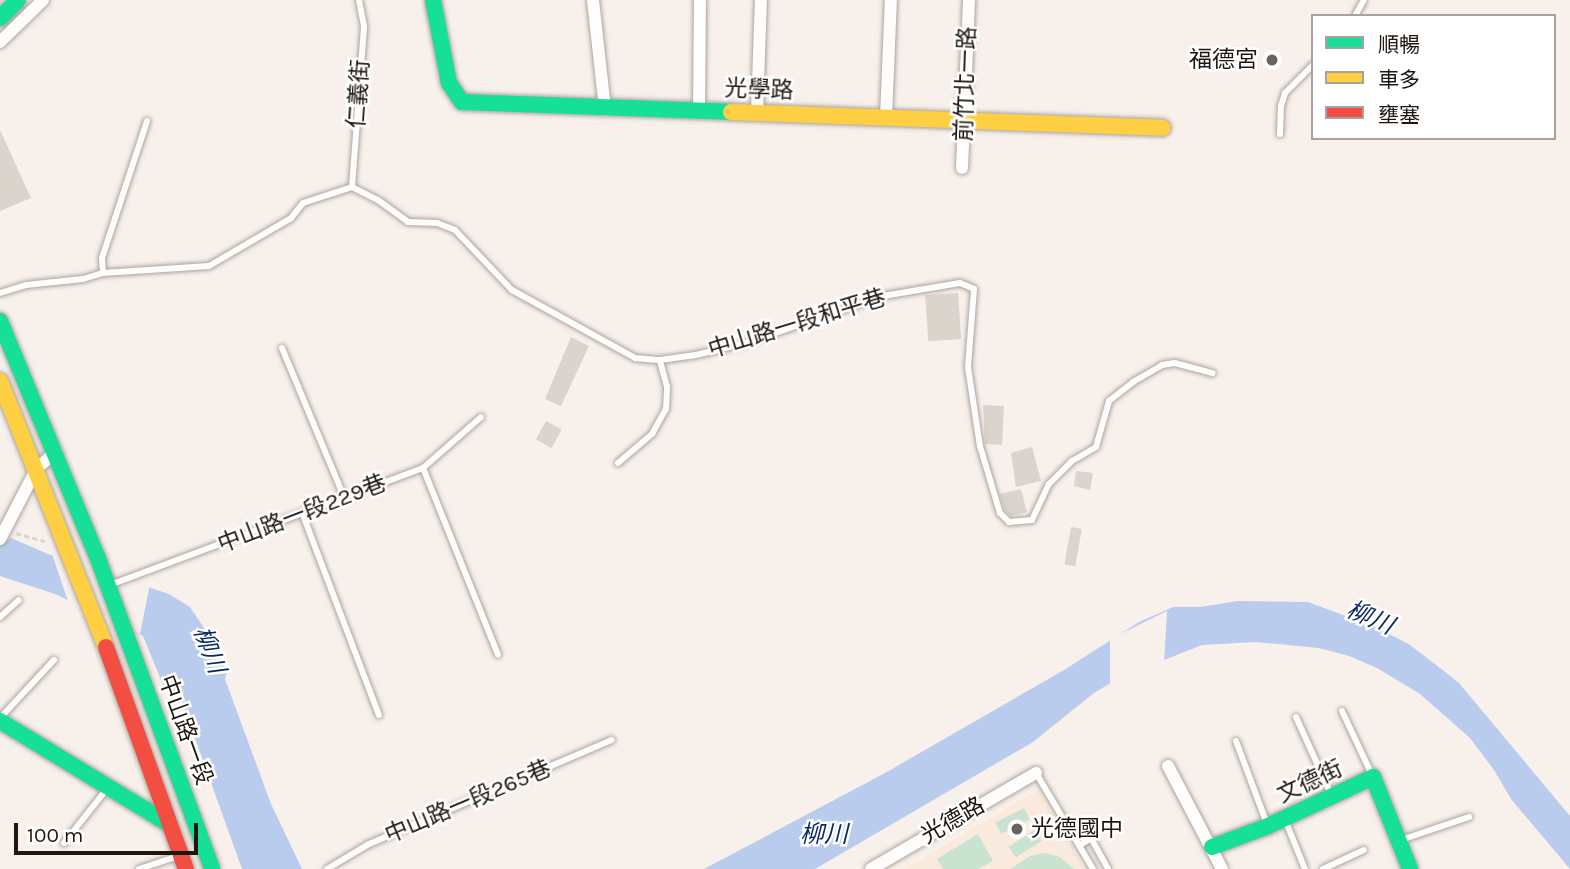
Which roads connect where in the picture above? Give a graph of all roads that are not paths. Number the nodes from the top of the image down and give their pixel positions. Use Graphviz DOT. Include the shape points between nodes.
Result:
graph roads {
  1 [pos="18,0"];
  2 [pos="43,0"];
  3 [pos="359,0"];
  4 [pos="433,0"];
  5 [pos="593,0"];
  6 [pos="700,0"];
  7 [pos="761,0"];
  8 [pos="891,0"];
  9 [pos="969,0"];
  10 [pos="0,18"];
  11 [pos="0,42"];
  12 [pos="1311,67"];
  13 [pos="604,109"];
  14 [pos="699,111"];
  15 [pos="757,112"];
  16 [pos="886,117"];
  17 [pos="147,121"];
  18 [pos="965,122"];
  19 [pos="1163,128"];
  20 [pos="1280,134"];
  21 [pos="962,168"];
  22 [pos="352,187"];
  23 [pos="103,273"];
  24 [pos="0,293"];
  25 [pos="0,321"];
  26 [pos="282,348"];
  27 [pos="660,360"];
  28 [pos="1213,373"];
  29 [pos="0,381"];
  30 [pos="481,417"];
  31 [pos="56,452"];
  32 [pos="618,463"];
  33 [pos="37,468"];
  34 [pos="423,468"];
  35 [pos="345,499"];
  36 [pos="303,514"];
  37 [pos="2,536"];
  38 [pos="108,585"];
  39 [pos="19,600"];
  40 [pos="0,617"];
  41 [pos="498,655"];
  42 [pos="54,660"];
  43 [pos="1342,711"];
  44 [pos="379,715"];
  45 [pos="1296,717"];
  46 [pos="0,720"];
  47 [pos="612,740"];
  48 [pos="1236,741"];
  49 [pos="1168,766"];
  50 [pos="1036,773"];
  51 [pos="1373,777"];
  52 [pos="108,788"];
  53 [pos="1332,797"];
  54 [pos="1469,817"];
  55 [pos="1284,819"];
  56 [pos="169,824"];
  57 [pos="1268,826"];
  58 [pos="1399,841"];
  59 [pos="64,843"];
  60 [pos="1080,845"];
  61 [pos="1212,848"];
  62 [pos="1364,850"];
  63 [pos="183,862"];
  64 [pos="139,869"];
  65 [pos="212,869"];
  66 [pos="327,869"];
  67 [pos="870,869"];
  68 [pos="1093,869"];
  69 [pos="1108,869"];
  70 [pos="1223,869"];
  71 [pos="1305,869"];
  72 [pos="1323,869"];
  73 [pos="1410,869"];
  1 -- 10 [label="street"];
  2 -- 11 [label="street"];
  3 -- 22 [label="lane, 仁義街" via="364,26"];
  4 -- 13 [label="street, 光學路" via="449,83 462,102"];
  5 -- 13 [label="street"];
  6 -- 14 [label="street"];
  7 -- 15 [label="street"];
  8 -- 16 [label="street"];
  9 -- 18 [label="street, 前竹北一路"];
  12 -- 20 [label="lane" via="1285,93"];
  13 -- 14 [label="street, 光學路"];
  14 -- 15 [label="street, 光學路"];
  15 -- 16 [label="street, 光學路"];
  16 -- 18 [label="street, 光學路"];
  17 -- 23 [label="lane" via="102,258"];
  18 -- 19 [label="street, 光學路"];
  18 -- 21 [label="street, 前竹北一路"];
  22 -- 23 [label="lane" via="303,203 291,218 209,266"];
  22 -- 27 [label="lane, 中山路一段和平巷" via="408,222 437,223 455,230 513,290 635,358"];
  23 -- 24 [label="lane"];
  25 -- 31 [label="street"];
  26 -- 35 [label="lane"];
  27 -- 28 [label="lane, 中山路一段和平巷" via="749,342 883,296 960,283 974,289 968,368 980,446 1000,513 1009,522 1032,520 1049,484 1072,461 1097,447 1109,401 1133,382 1162,365 1175,363"];
  27 -- 32 [label="lane" via="667,387 666,410 652,434"];
  29 -- 33 [label="street"];
  30 -- 34 [label="lane, 中山路一段229巷"];
  31 -- 33 [label="street"];
  31 -- 38 [label="street, 中山路一段"];
  33 -- 37 [label="street"];
  33 -- 56 [label="street, 中山路一段"];
  34 -- 35 [label="lane, 中山路一段229巷"];
  34 -- 41 [label="lane"];
  35 -- 36 [label="lane, 中山路一段229巷"];
  36 -- 38 [label="lane, 中山路一段229巷"];
  36 -- 44 [label="lane"];
  38 -- 65 [label="street, 中山路一段"];
  39 -- 40 [label="lane"];
  42 -- 46 [label="lane"];
  43 -- 51 [label="lane"];
  45 -- 53 [label="lane"];
  46 -- 52 [label="street"];
  47 -- 66 [label="lane, 中山路一段265巷" via="369,844"];
  48 -- 57 [label="lane"];
  49 -- 61 [label="street"];
  50 -- 60 [label="lane"];
  50 -- 67 [label="street, 光德路"];
  51 -- 53 [label="street, 文德街"];
  51 -- 58 [label="street, 文德街"];
  52 -- 56 [label="street"];
  52 -- 59 [label="lane"];
  53 -- 55 [label="street, 文德街"];
  54 -- 58 [label="lane"];
  55 -- 57 [label="street, 文德街"];
  55 -- 71 [label="lane"];
  56 -- 63 [label="street, 中山路一段"];
  57 -- 61 [label="street, 文德街"];
  58 -- 73 [label="street, 文德街"];
  60 -- 68 [label="lane"];
  60 -- 69 [label="lane" via="1091,838"];
  61 -- 70 [label="street"];
  62 -- 72 [label="lane"];
  63 -- 64 [label="lane"];
}
